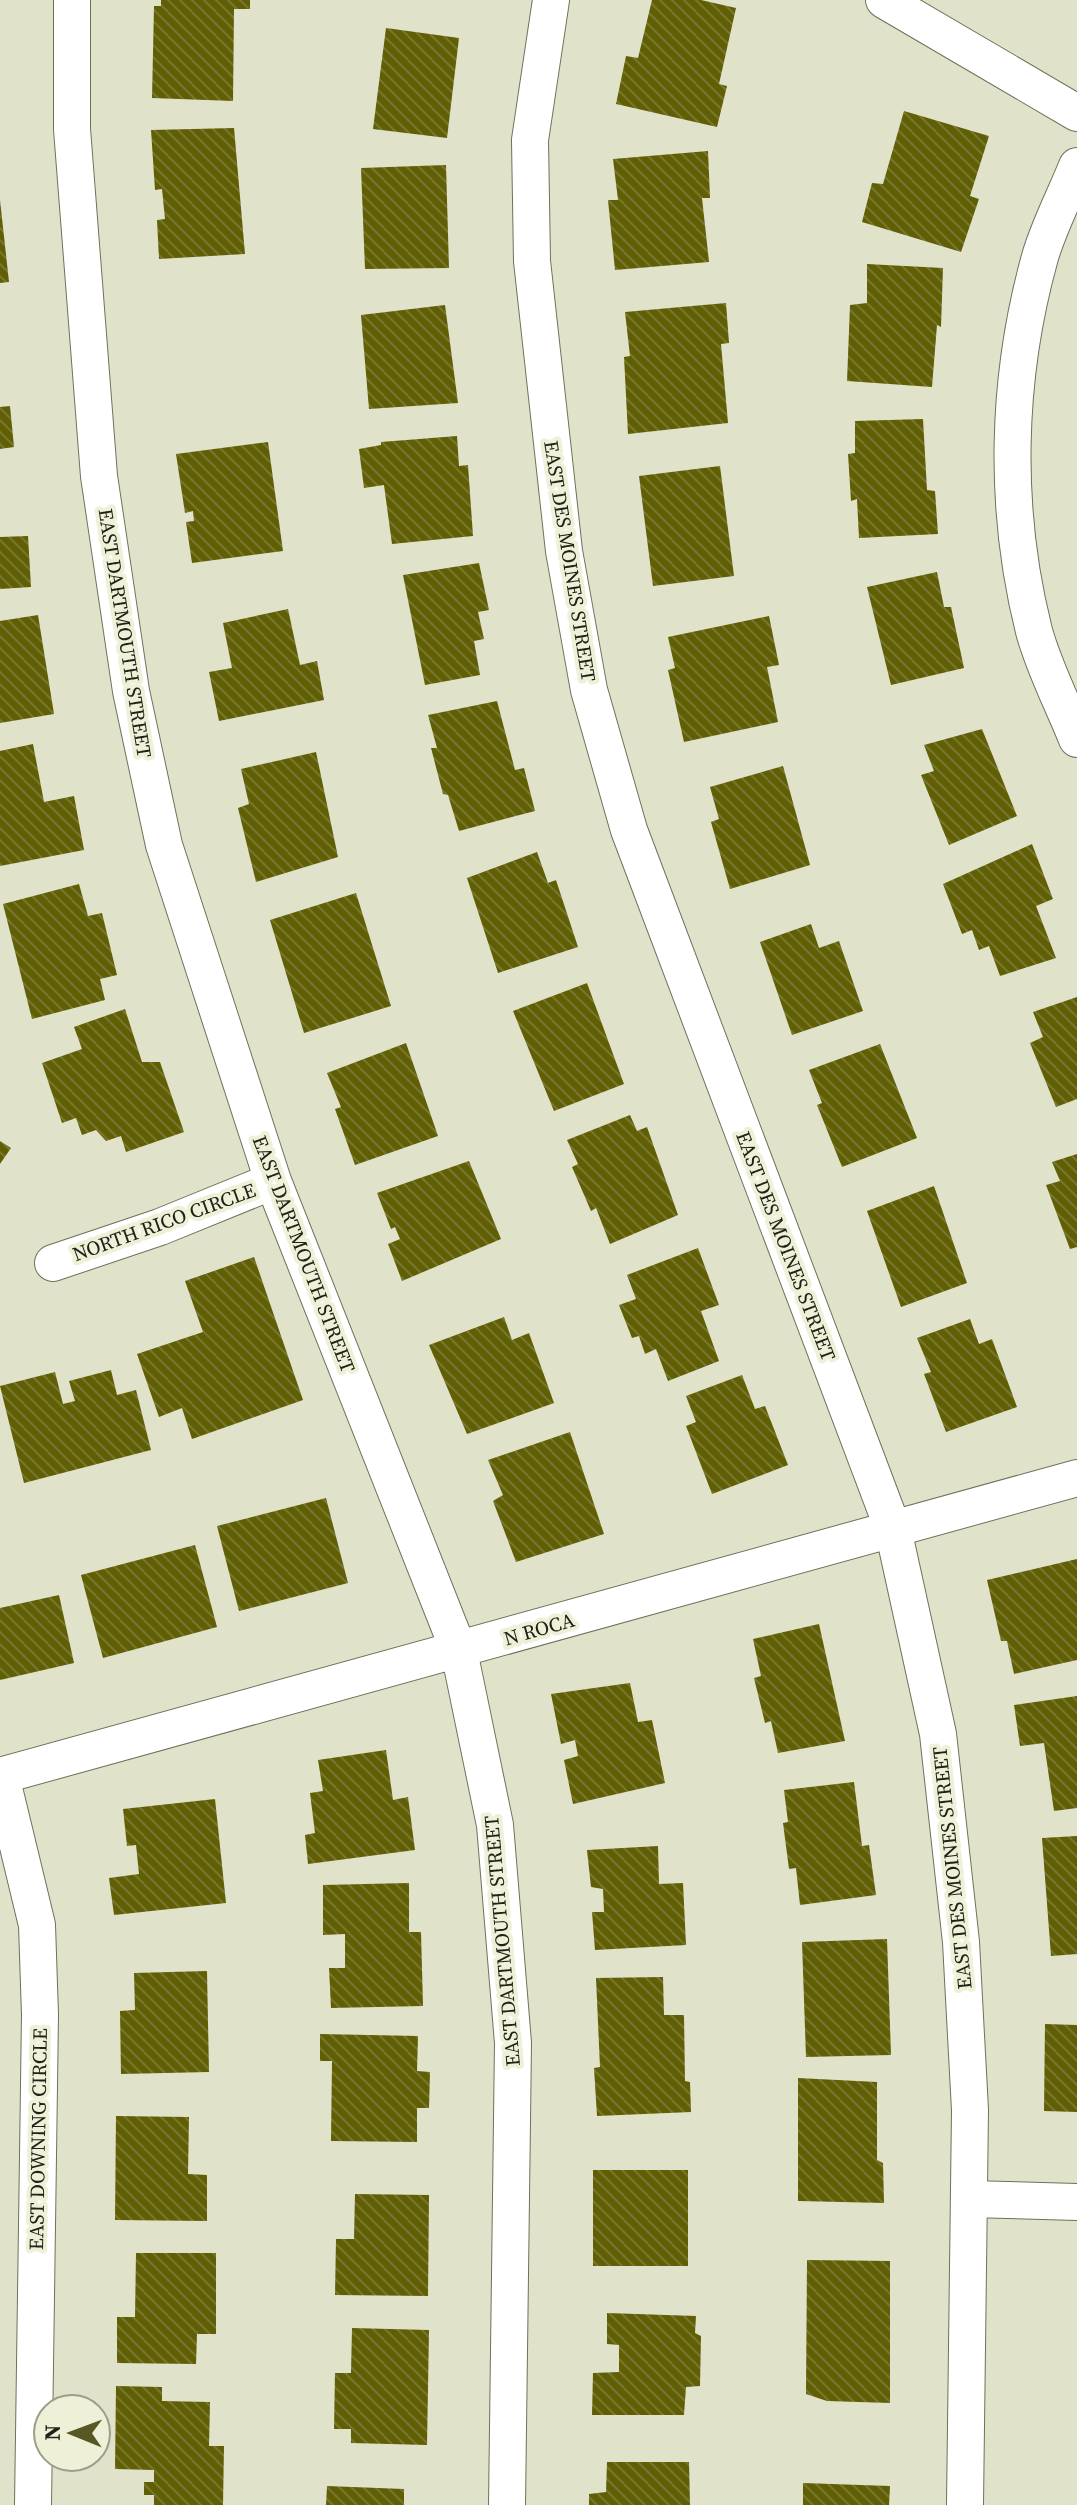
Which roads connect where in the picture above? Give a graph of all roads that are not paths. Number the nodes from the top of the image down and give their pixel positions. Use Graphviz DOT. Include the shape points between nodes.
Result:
graph roads {
  1 [pos="72,0"];
  2 [pos="551,0"];
  3 [pos="884,0"];
  4 [pos="1077,113"];
  5 [pos="1077,166"];
  6 [pos="1077,739"];
  7 [pos="273,1181"];
  8 [pos="53,1263"];
  9 [pos="1077,1478"];
  10 [pos="893,1529"];
  11 [pos="459,1651"];
  12 [pos="1,1776"];
  13 [pos="969,2199"];
  14 [pos="1077,2202"];
  15 [pos="33,2505"];
  16 [pos="507,2505"];
  17 [pos="965,2505"];
  1 -- 7 [label="street, EAST DARTMOUTH STREET" via="72,129 84,303 99,476 131,691 164,845"];
  2 -- 10 [label="street, EAST DES MOINES STREET" via="530,140 532,261 564,551 589,690 629,830"];
  3 -- 4 [label="street"];
  5 -- 6 [label="street" via="1041,255 1023,333 1012,446 1015,521 1035,634"];
  7 -- 8 [label="street, NORTH RICO CIRCLE"];
  7 -- 11 [label="street, EAST DARTMOUTH STREET"];
  9 -- 10 [label="street, N ROCA"];
  10 -- 11 [label="street, N ROCA"];
  10 -- 13 [label="street, EAST DES MOINES STREET" via="940,1749 961,1942"];
  11 -- 12 [label="street, N ROCA"];
  11 -- 16 [label="street, EAST DARTMOUTH STREET" via="495,1825 513,2043"];
  12 -- 15 [label="street, EAST DOWNING CIRCLE" via="37,1925"];
  13 -- 14 [label="street"];
  13 -- 17 [label="street, EAST DES MOINES STREET"];
}
